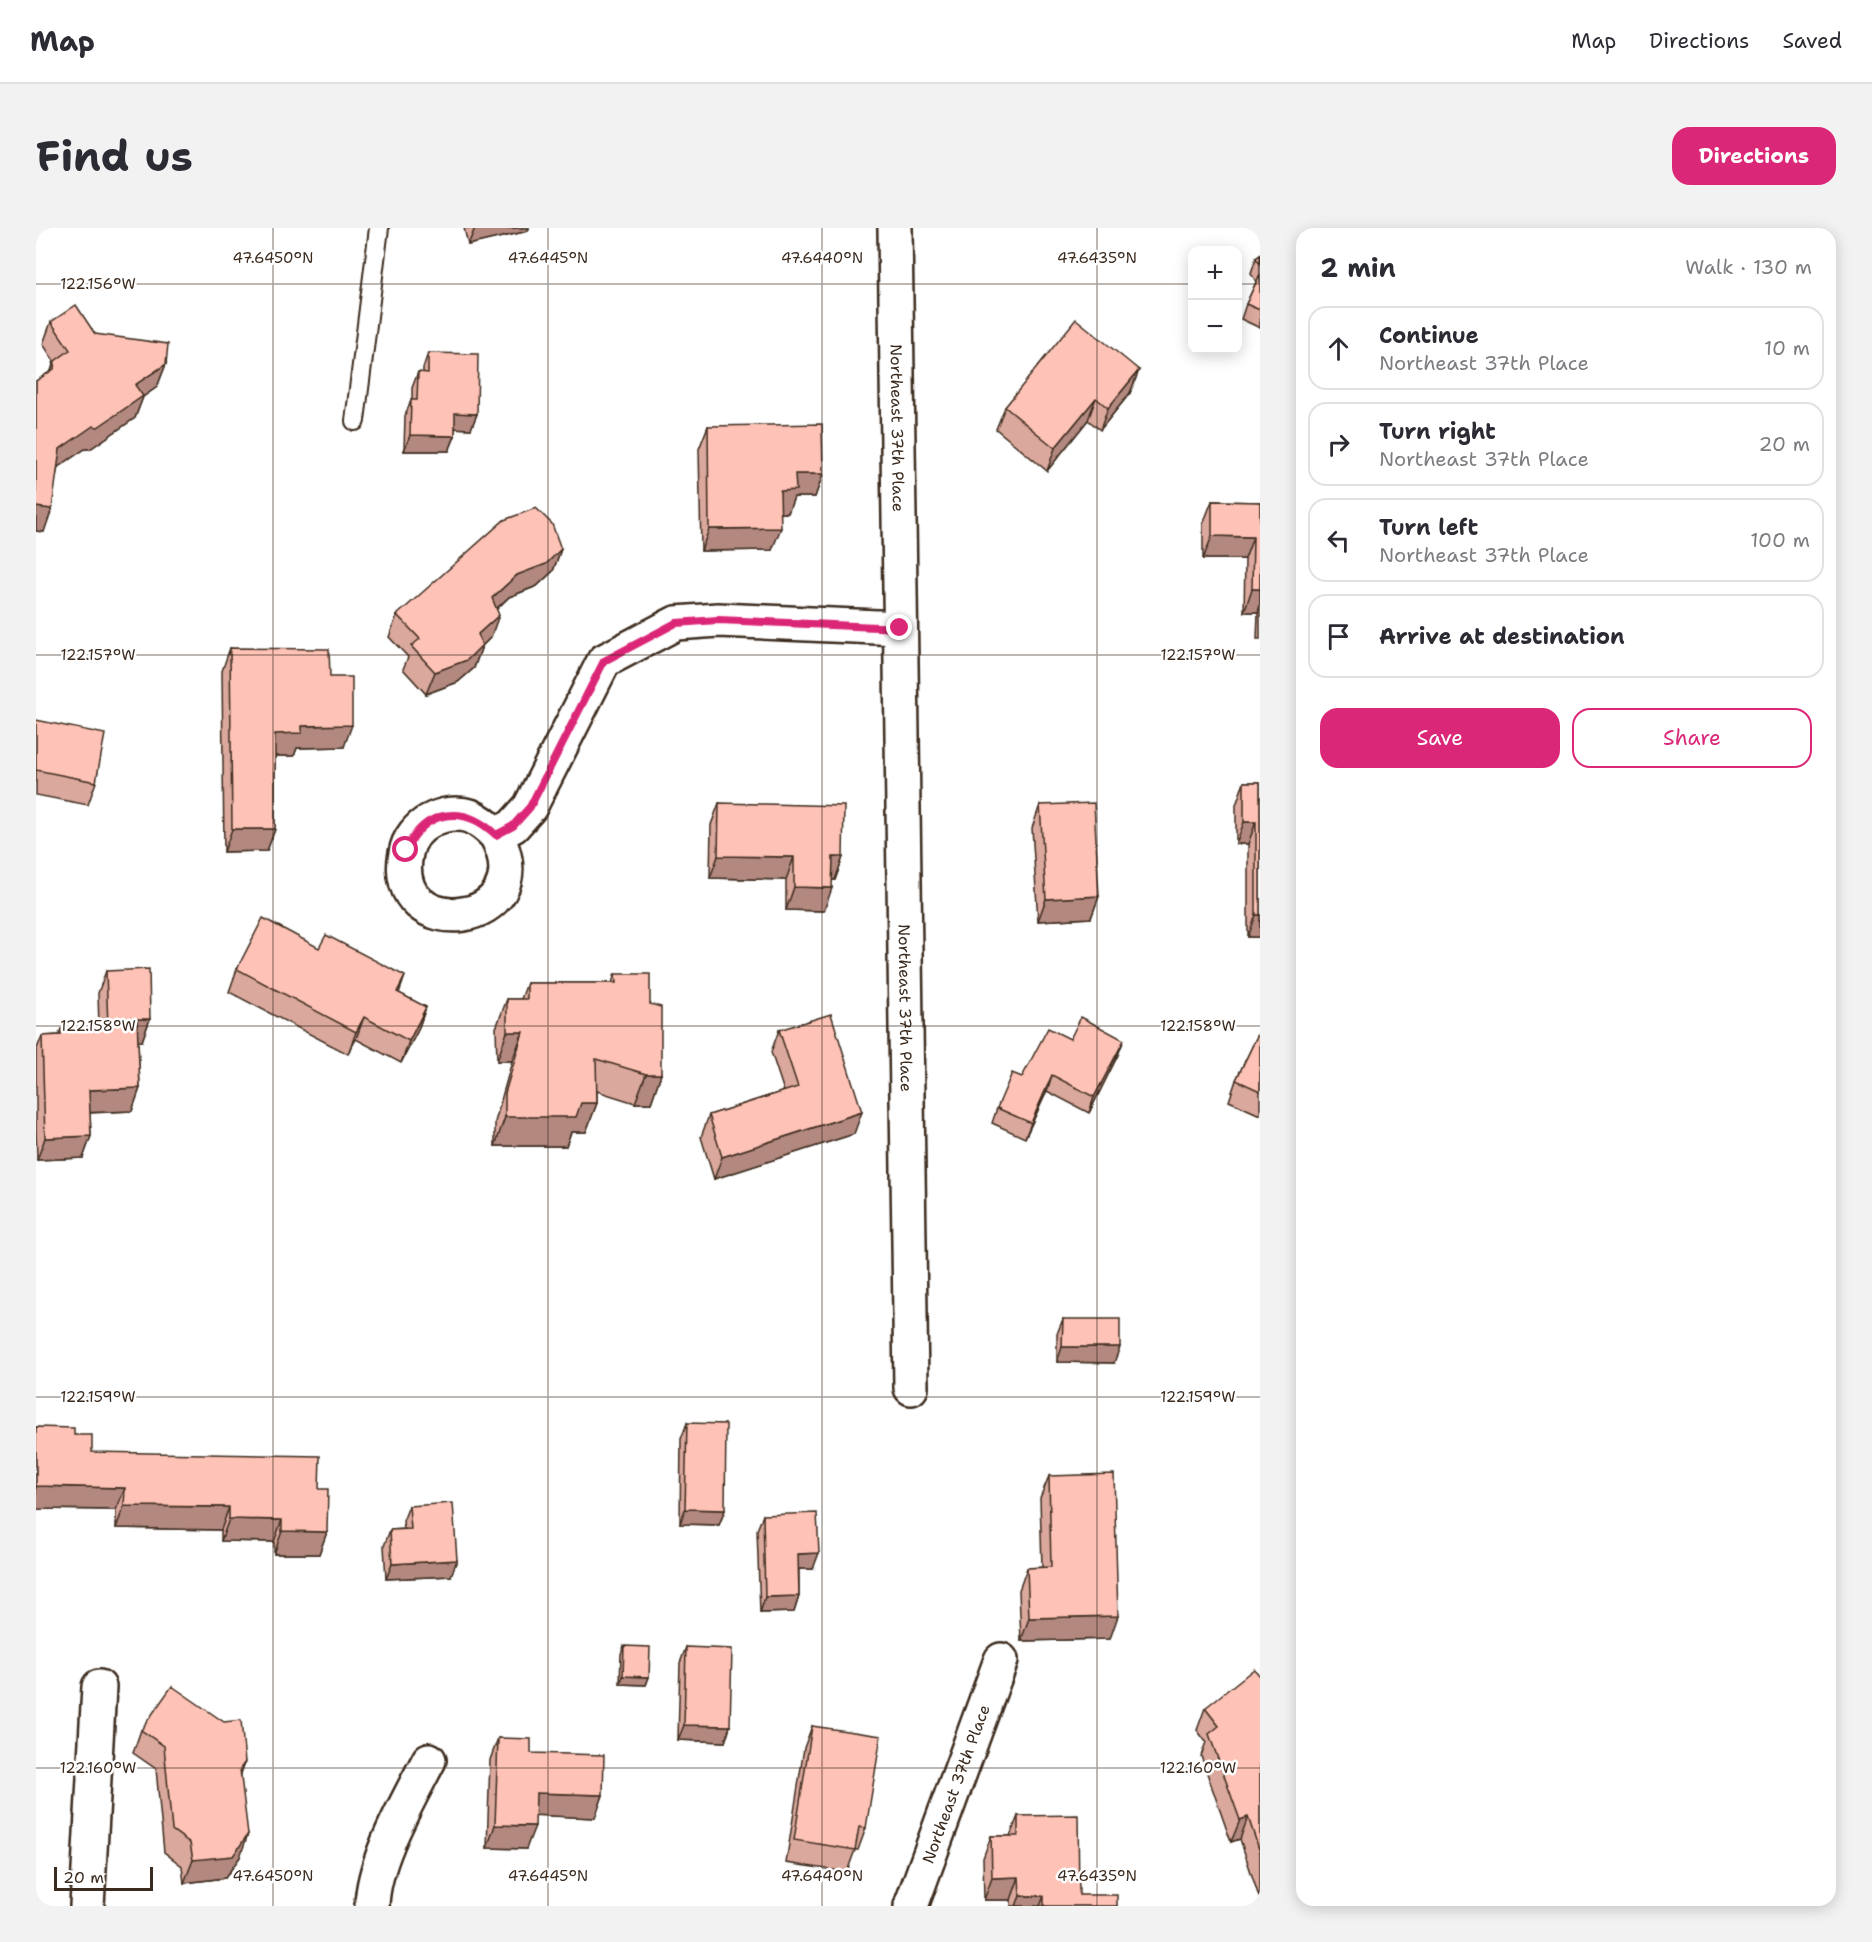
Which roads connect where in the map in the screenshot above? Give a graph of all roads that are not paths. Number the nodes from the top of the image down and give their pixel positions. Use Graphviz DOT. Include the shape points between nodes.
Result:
graph roads {
  1 [pos="379,228"];
  2 [pos="895,228"];
  3 [pos="355,421"];
  4 [pos="900,628"];
  5 [pos="496,835"];
  6 [pos="911,1388"];
  7 [pos="1001,1660"];
  8 [pos="99,1687"];
  9 [pos="429,1760"];
  10 [pos="87,1906"];
  11 [pos="372,1906"];
  12 [pos="911,1906"];
  1 -- 3 [label="lane"];
  2 -- 4 [label="street, Northeast 37th Place"];
  4 -- 5 [label="street" via="718,620 676,623 604,661 530,807 513,826"];
  4 -- 6 [label="street, Northeast 37th Place"];
  7 -- 12 [label="street, Northeast 37th Place"];
  8 -- 10 [label="street"];
  9 -- 11 [label="street" via="390,1836"];
}
